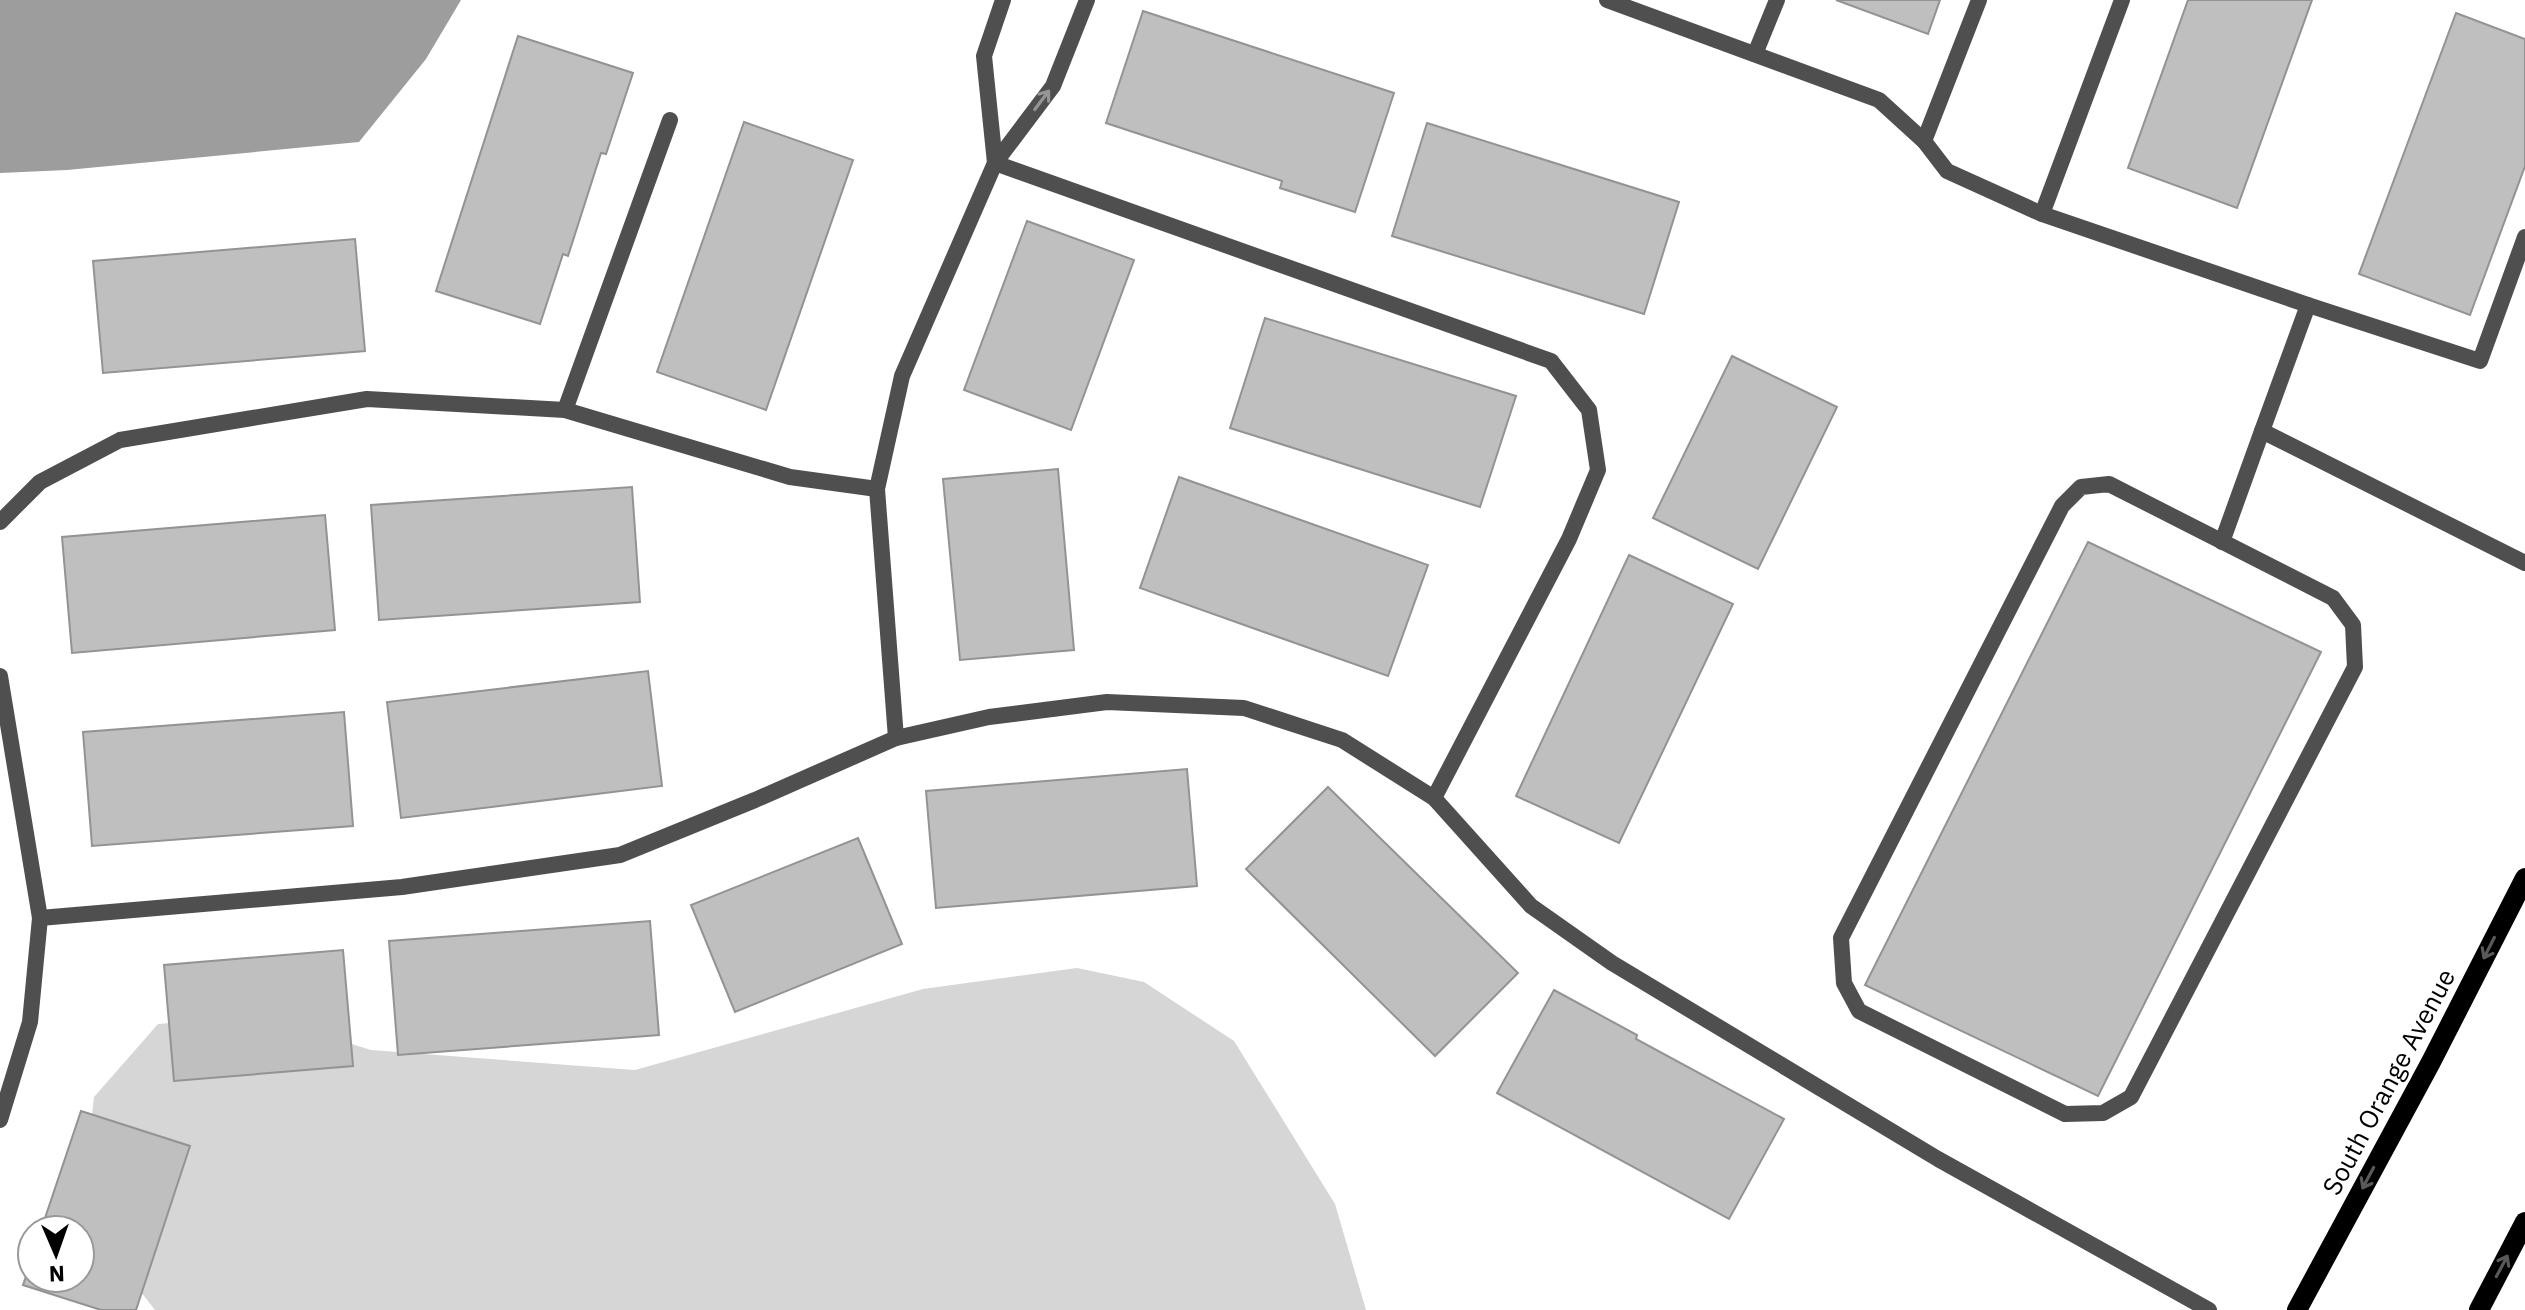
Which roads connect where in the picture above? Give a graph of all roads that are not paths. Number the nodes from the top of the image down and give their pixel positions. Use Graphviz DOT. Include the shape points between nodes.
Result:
graph roads {
  1 [pos="1003,0"];
  2 [pos="1087,0"];
  3 [pos="1607,0"];
  4 [pos="1777,0"];
  5 [pos="1979,0"];
  6 [pos="2122,0"];
  7 [pos="1755,54"];
  8 [pos="670,120"];
  9 [pos="1924,141"];
  10 [pos="995,163"];
  11 [pos="2042,214"];
  12 [pos="2525,237"];
  13 [pos="2308,305"];
  14 [pos="565,410"];
  15 [pos="2262,431"];
  16 [pos="877,489"];
  17 [pos="0,522"];
  18 [pos="2222,542"];
  19 [pos="2525,563"];
  20 [pos="0,676"];
  21 [pos="896,738"];
  22 [pos="1434,798"];
  23 [pos="2525,878"];
  24 [pos="40,918"];
  25 [pos="0,1120"];
  26 [pos="2525,1222"];
  27 [pos="2209,1310"];
  28 [pos="2297,1310"];
  29 [pos="2479,1310"];
  1 -- 10 [label="lane" via="984,56"];
  10 -- 2 [label="lane, one-way" via="1053,86"];
  3 -- 7 [label="lane"];
  4 -- 7 [label="lane"];
  5 -- 9 [label="lane"];
  6 -- 11 [label="lane"];
  7 -- 9 [label="lane" via="1879,100"];
  8 -- 14 [label="lane"];
  9 -- 11 [label="lane" via="1947,171"];
  10 -- 16 [label="lane" via="902,376"];
  10 -- 22 [label="lane" via="1551,361 1589,410 1598,470 1569,539"];
  11 -- 13 [label="lane"];
  12 -- 13 [label="lane" via="2480,361"];
  13 -- 15 [label="lane"];
  14 -- 16 [label="lane" via="790,477"];
  14 -- 17 [label="lane" via="367,399 120,440 40,482"];
  15 -- 18 [label="lane"];
  15 -- 19 [label="lane"];
  16 -- 21 [label="lane"];
  18 -- 18 [label="lane" via="2333,598 2353,625 2355,667 2131,1097 2103,1113 2065,1114 1859,1011 1844,983 1841,938 2062,506 2081,487 2109,484"];
  20 -- 24 [label="lane"];
  21 -- 22 [label="lane" via="989,717 1107,702 1244,708 1342,740"];
  21 -- 24 [label="lane" via="620,855 402,887"];
  22 -- 27 [label="lane" via="1531,906 1612,963 1938,1159"];
  23 -- 28 [label="main road, South Orange Avenue, one-way"];
  24 -- 25 [label="lane" via="30,1022"];
  29 -- 26 [label="main road, one-way"];
}
